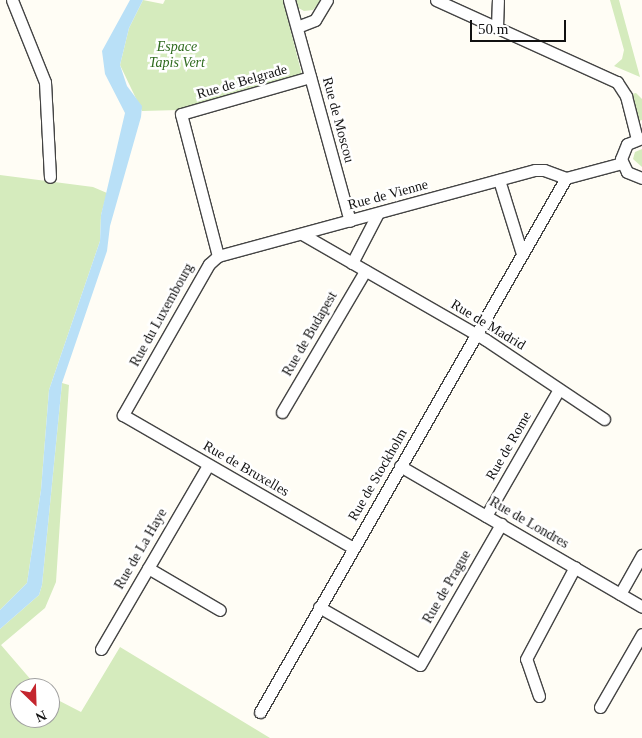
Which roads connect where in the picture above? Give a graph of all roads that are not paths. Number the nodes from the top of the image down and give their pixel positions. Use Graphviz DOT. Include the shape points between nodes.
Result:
graph roads {
  1 [pos="12,0"];
  2 [pos="289,0"];
  3 [pos="327,0"];
  4 [pos="436,0"];
  5 [pos="498,0"];
  6 [pos="296,27"];
  7 [pos="497,27"];
  8 [pos="310,78"];
  9 [pos="639,138"];
  10 [pos="622,163"];
  11 [pos="50,177"];
  12 [pos="566,178"];
  13 [pos="642,178"];
  14 [pos="499,180"];
  15 [pos="378,213"];
  16 [pos="350,221"];
  17 [pos="302,234"];
  18 [pos="522,254"];
  19 [pos="218,256"];
  20 [pos="352,263"];
  21 [pos="364,271"];
  22 [pos="476,335"];
  23 [pos="558,390"];
  24 [pos="282,412"];
  25 [pos="123,415"];
  26 [pos="604,418"];
  27 [pos="208,465"];
  28 [pos="400,466"];
  29 [pos="486,516"];
  30 [pos="501,524"];
  31 [pos="353,548"];
  32 [pos="642,555"];
  33 [pos="575,567"];
  34 [pos="148,568"];
  35 [pos="620,594"];
  36 [pos="642,607"];
  37 [pos="319,608"];
  38 [pos="220,610"];
  39 [pos="642,634"];
  40 [pos="101,649"];
  41 [pos="539,696"];
  42 [pos="600,707"];
  43 [pos="260,712"];
  1 -- 11 [label="street" via="45,82"];
  2 -- 6 [label="street, Rue de Moscou"];
  3 -- 6 [label="street" via="315,20"];
  4 -- 7 [label="street"];
  5 -- 7 [label="street"];
  6 -- 8 [label="street, Rue de Moscou"];
  7 -- 9 [label="street" via="617,82 626,96"];
  8 -- 16 [label="street, Rue de Moscou"];
  8 -- 19 [label="street, Rue de Belgrade" via="181,114"];
  9 -- 10 [label="street" via="624,147"];
  10 -- 12 [label="street"];
  10 -- 13 [label="street" via="630,175"];
  12 -- 14 [label="street, Rue de Vienne" via="544,170"];
  12 -- 18 [label="street, Rue de Stockholm"];
  14 -- 15 [label="street, Rue de Vienne"];
  14 -- 18 [label="street"];
  15 -- 16 [label="street, Rue de Vienne"];
  15 -- 20 [label="street"];
  16 -- 17 [label="street, Rue de Vienne"];
  17 -- 19 [label="street, Rue de Vienne"];
  17 -- 20 [label="street, Rue de Madrid"];
  18 -- 22 [label="street, Rue de Stockholm"];
  19 -- 25 [label="street, Rue du Luxembourg" via="210,261"];
  20 -- 21 [label="street, Rue de Madrid"];
  21 -- 22 [label="street, Rue de Madrid"];
  21 -- 24 [label="street, Rue de Budapest"];
  22 -- 23 [label="street, Rue de Madrid" via="553,382"];
  22 -- 28 [label="street, Rue de Stockholm"];
  23 -- 26 [label="street, Rue de Madrid"];
  23 -- 29 [label="street, Rue de Rome"];
  25 -- 27 [label="street, Rue de Bruxelles"];
  27 -- 31 [label="street, Rue de Bruxelles"];
  27 -- 34 [label="street, Rue de La Haye"];
  28 -- 29 [label="street, Rue de Londres"];
  28 -- 31 [label="street, Rue de Stockholm"];
  29 -- 30 [label="street, Rue de Londres"];
  30 -- 33 [label="street, Rue de Londres"];
  30 -- 37 [label="street, Rue de Prague" via="420,665"];
  31 -- 37 [label="street, Rue de Stockholm"];
  32 -- 35 [label="street"];
  33 -- 35 [label="street, Rue de Londres"];
  33 -- 41 [label="street" via="526,659"];
  34 -- 38 [label="street"];
  34 -- 40 [label="street, Rue de La Haye"];
  35 -- 36 [label="street, Rue de Londres"];
  37 -- 43 [label="street, Rue de Stockholm"];
  39 -- 42 [label="street"];
}
